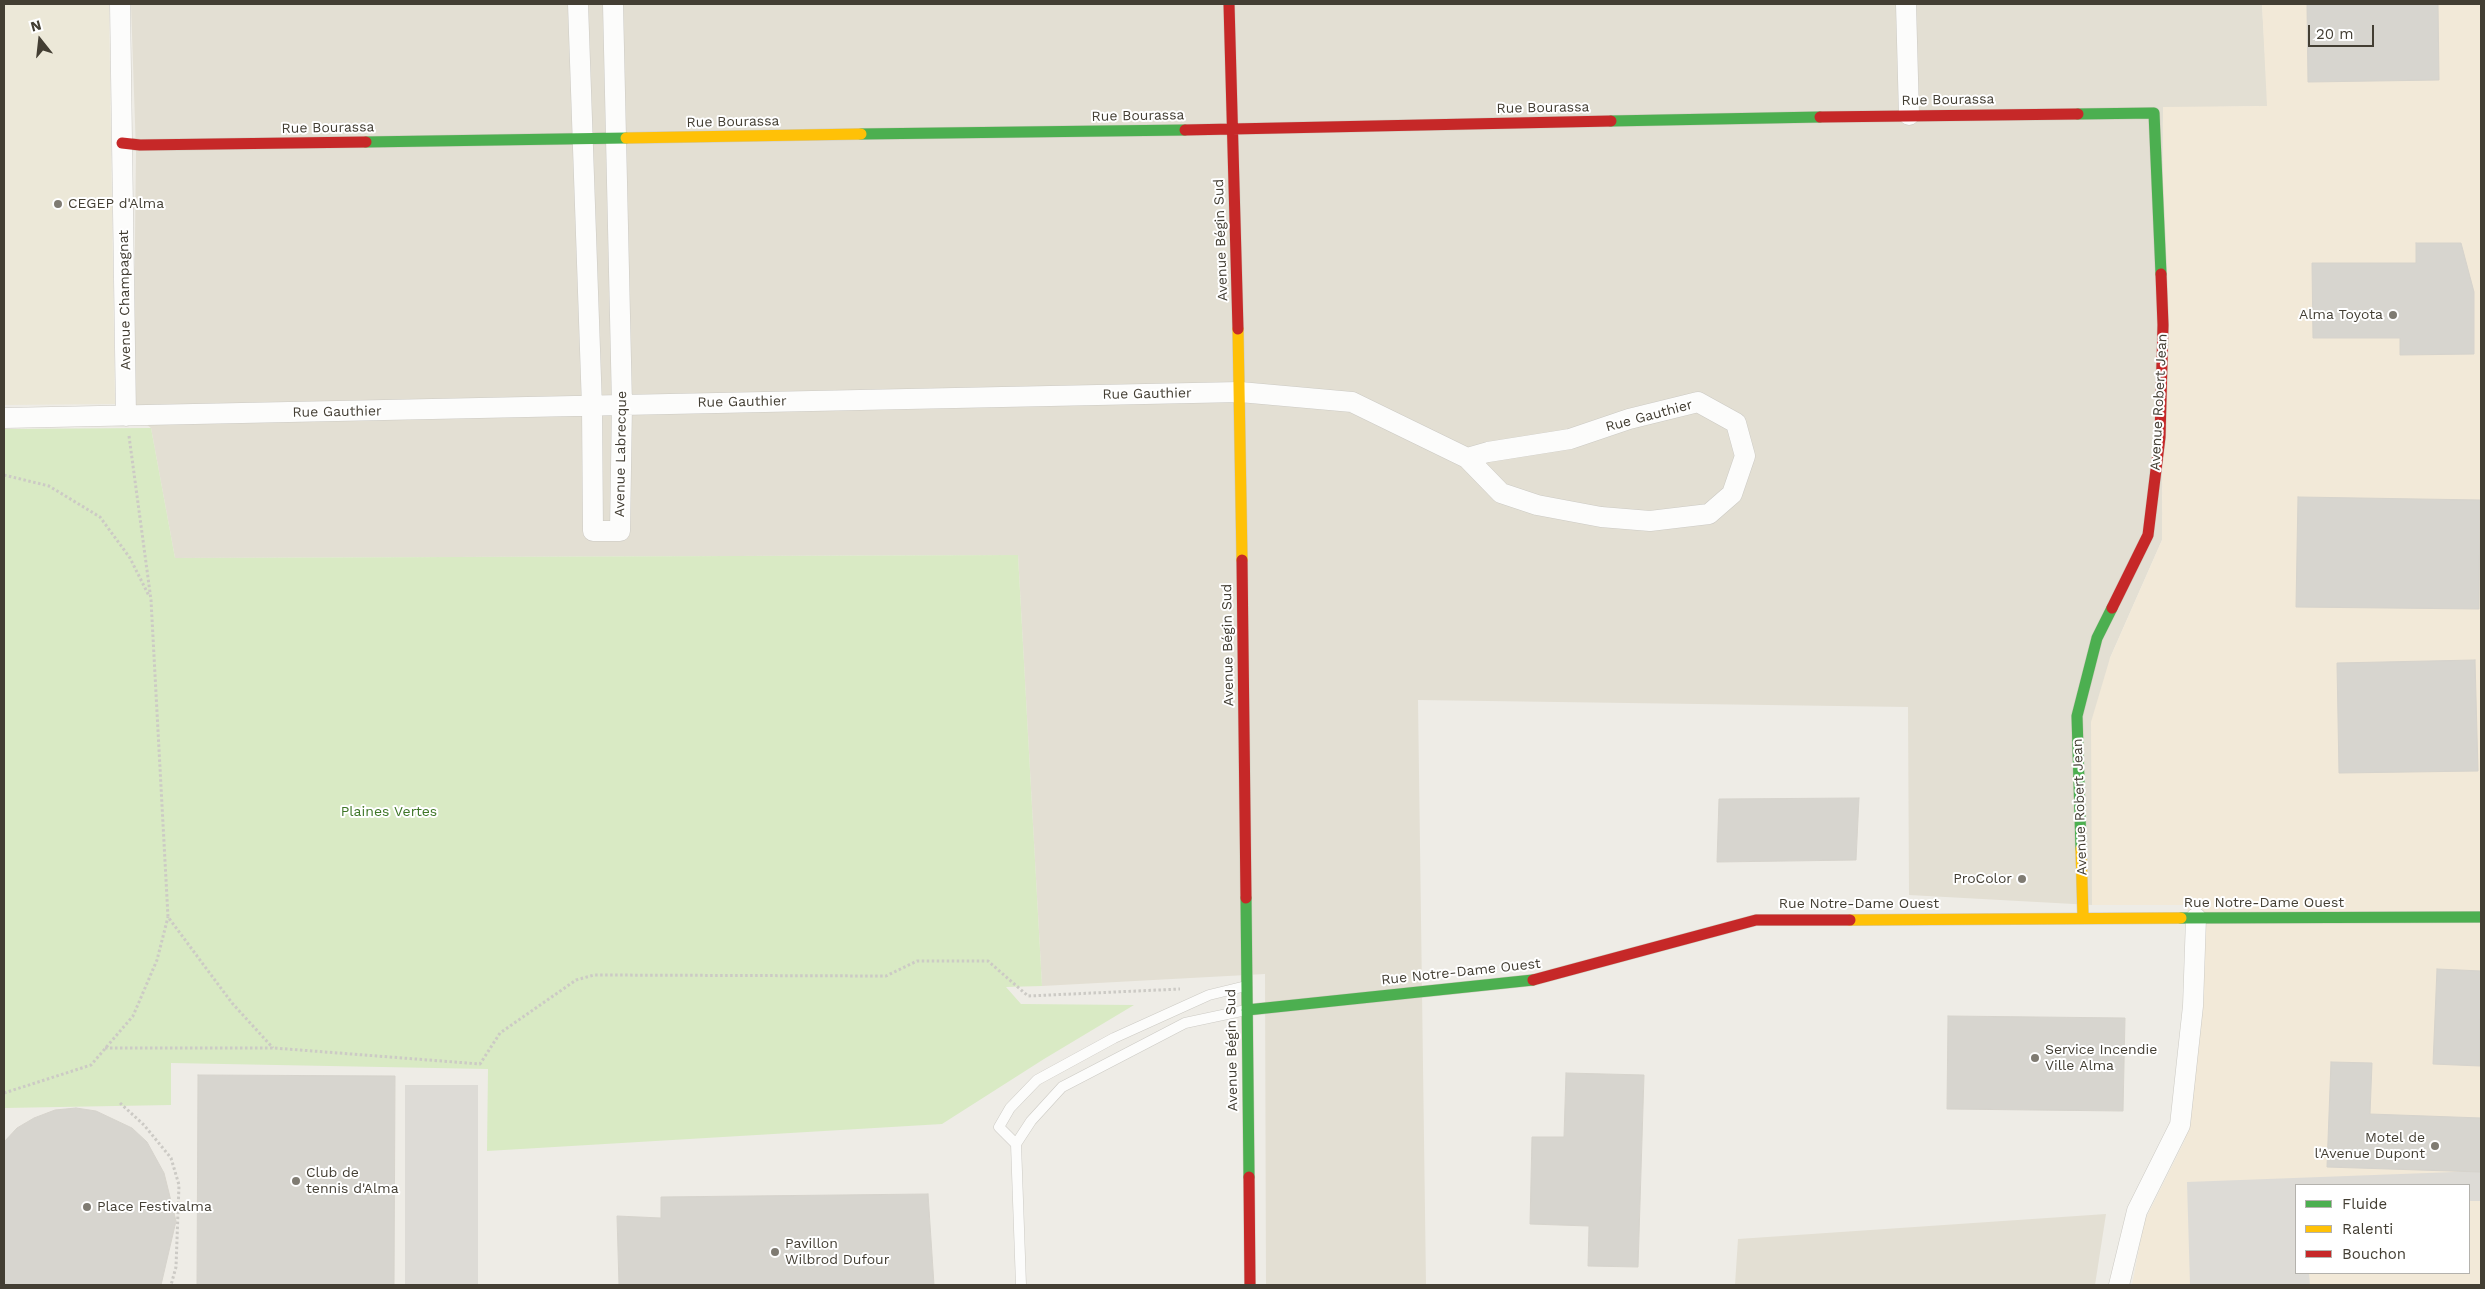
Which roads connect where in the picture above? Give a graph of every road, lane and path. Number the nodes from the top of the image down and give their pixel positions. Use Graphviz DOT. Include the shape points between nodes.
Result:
graph roads {
  1 [pos="120,4"];
  2 [pos="578,4"];
  3 [pos="612,4"];
  4 [pos="1229,4"];
  5 [pos="1906,4"];
  6 [pos="2154,112"];
  7 [pos="1909,115"];
  8 [pos="1233,129"];
  9 [pos="616,138"];
  10 [pos="581,139"];
  11 [pos="122,143"];
  12 [pos="1240,392"];
  13 [pos="622,405"];
  14 [pos="592,407"];
  15 [pos="126,416"];
  16 [pos="4,418"];
  17 [pos="1467,458"];
  18 [pos="4,474"];
  19 [pos="151,600"];
  20 [pos="168,917"];
  21 [pos="2083,917"];
  22 [pos="2481,917"];
  23 [pos="2196,918"];
  24 [pos="1246,986"];
  25 [pos="1187,989"];
  26 [pos="1247,1010"];
  27 [pos="105,1048"];
  28 [pos="274,1048"];
  29 [pos="4,1093"];
  30 [pos="120,1104"];
  31 [pos="1016,1144"];
  32 [pos="172,1285"];
  33 [pos="1021,1285"];
  34 [pos="1250,1285"];
  35 [pos="2119,1285"];
  1 -- 11 [label="street, Avenue Champagnat"];
  2 -- 10 [label="street, Avenue Labrecque"];
  3 -- 9 [label="street, Avenue Labrecque"];
  4 -- 8 [label="street, Avenue Bégin Sud"];
  5 -- 7 [label="street"];
  6 -- 7 [label="street, Rue Bourassa"];
  6 -- 21 [label="street, Avenue Robert Jean" via="2163,324 2160,437 2148,535 2097,638 2077,716"];
  7 -- 8 [label="street, Rue Bourassa"];
  8 -- 9 [label="street, Rue Bourassa"];
  8 -- 12 [label="street, Avenue Bégin Sud"];
  9 -- 10 [label="street, Rue Bourassa"];
  9 -- 13 [label="street, Avenue Labrecque"];
  10 -- 11 [label="street, Rue Bourassa"];
  10 -- 14 [label="street, Avenue Labrecque"];
  11 -- 15 [label="street, Avenue Champagnat"];
  12 -- 13 [label="street, Rue Gauthier"];
  12 -- 17 [label="street, Rue Gauthier" via="1352,402"];
  12 -- 24 [label="street, Avenue Bégin Sud"];
  13 -- 14 [label="street, Rue Gauthier"];
  13 -- 14 [label="street, Avenue Labrecque" via="620,531 593,531"];
  14 -- 15 [label="street, Rue Gauthier"];
  15 -- 16 [label="street, Rue Gauthier"];
  15 -- 19 [label="path"];
  17 -- 17 [label="street, Rue Gauthier" via="1501,492 1537,505 1650,521 1709,514 1732,494 1745,456 1736,423 1698,402 1629,419 1570,439"];
  18 -- 19 [label="path" via="49,486 100,517 130,558"];
  19 -- 20 [label="path"];
  20 -- 27 [label="path" via="158,960 133,1016"];
  20 -- 28 [label="path" via="232,1003"];
  21 -- 23 [label="street, Rue Notre-Dame Ouest"];
  21 -- 26 [label="street, Rue Notre-Dame Ouest" via="1756,920 1537,980"];
  22 -- 23 [label="street, Rue Notre-Dame Ouest"];
  23 -- 35 [label="street" via="2193,1006 2180,1125 2137,1211"];
  24 -- 26 [label="street, Avenue Bégin Sud"];
  24 -- 31 [label="lane" via="1210,995 1114,1038 1037,1080 1010,1108 999,1127"];
  25 -- 28 [label="path" via="1028,996 988,961 917,961 886,976 594,975 576,980 500,1033 480,1064"];
  26 -- 31 [label="lane" via="1185,1023 1062,1087 1030,1122"];
  26 -- 34 [label="street, Avenue Bégin Sud"];
  27 -- 28 [label="path"];
  27 -- 29 [label="path" via="91,1065"];
  30 -- 32 [label="path" via="144,1125 171,1158 179,1185 176,1268"];
  31 -- 33 [label="lane"];
}
